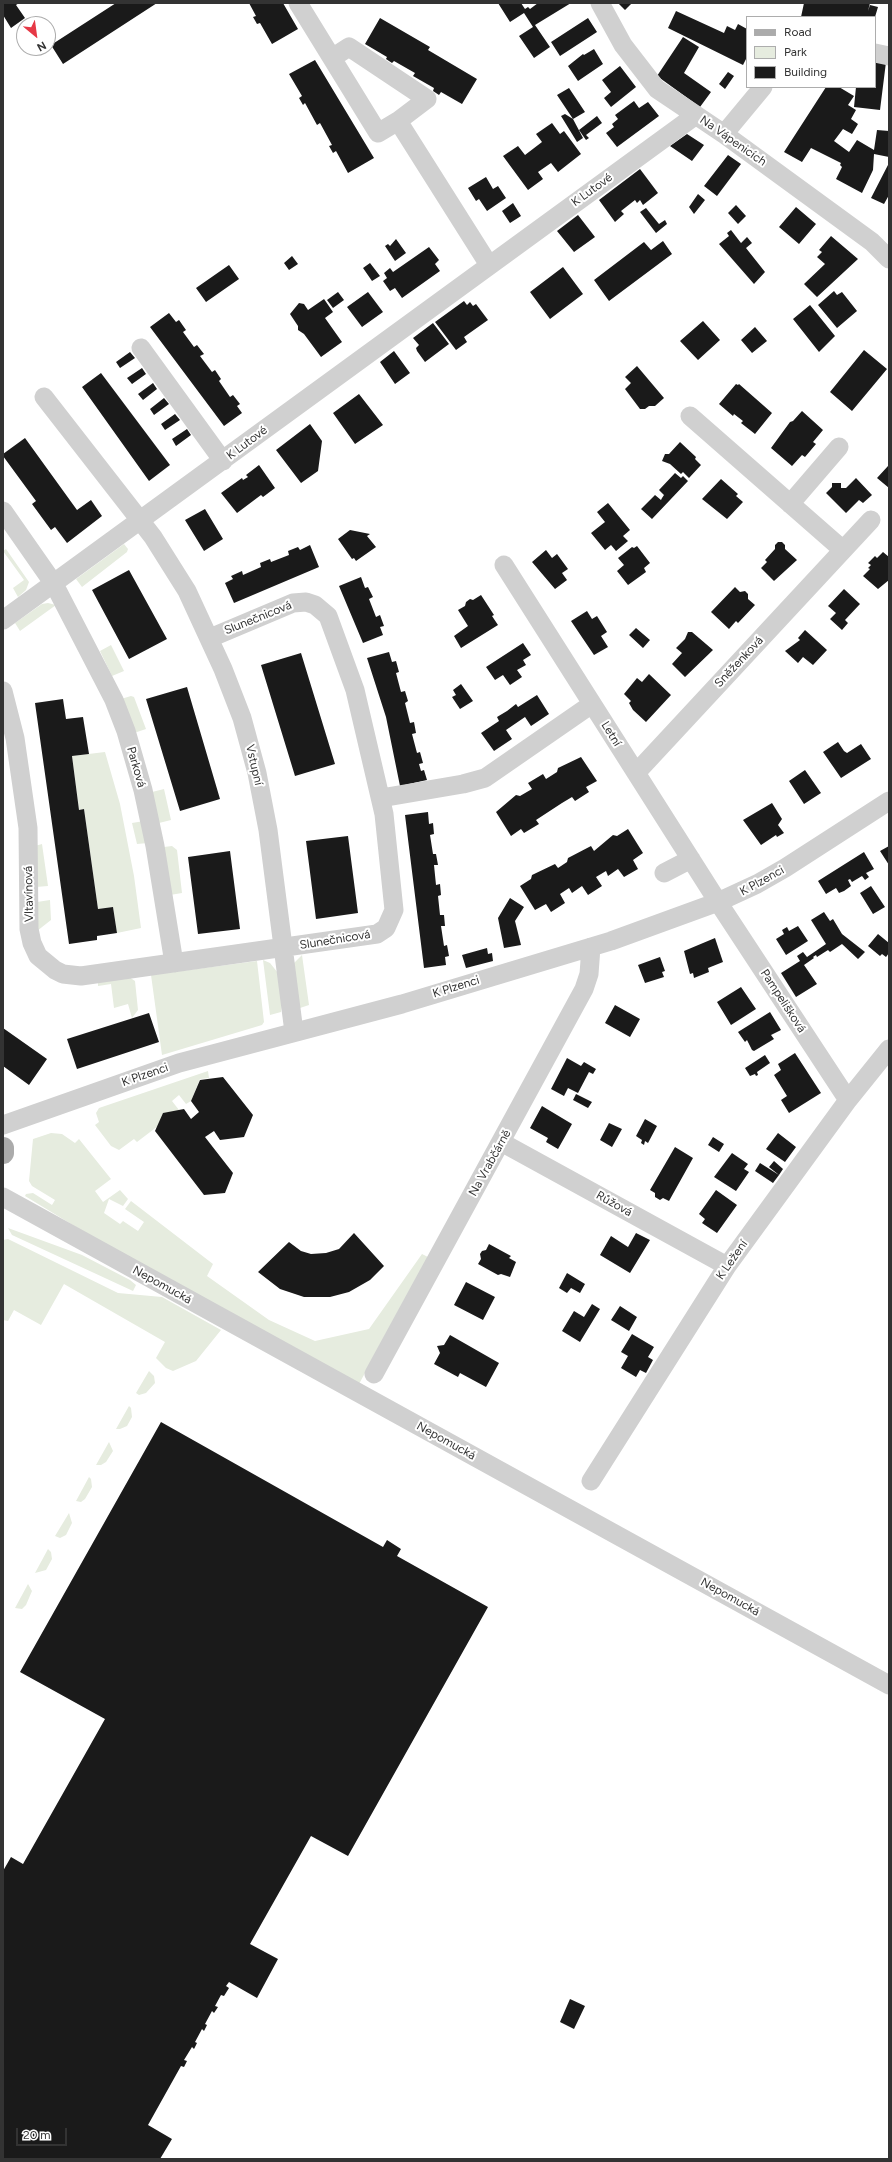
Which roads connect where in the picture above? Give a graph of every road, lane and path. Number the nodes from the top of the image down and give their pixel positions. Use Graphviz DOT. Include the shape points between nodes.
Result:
graph roads {
  1 [pos="298,3"];
  2 [pos="600,3"];
  3 [pos="876,53"];
  4 [pos="889,56"];
  5 [pos="332,58"];
  6 [pos="761,88"];
  7 [pos="696,115"];
  8 [pos="398,121"];
  9 [pos="724,134"];
  10 [pos="880,241"];
  11 [pos="889,259"];
  12 [pos="489,265"];
  13 [pos="141,348"];
  14 [pos="44,397"];
  15 [pos="690,416"];
  16 [pos="839,448"];
  17 [pos="223,461"];
  18 [pos="790,504"];
  19 [pos="3,511"];
  20 [pos="871,520"];
  21 [pos="140,521"];
  22 [pos="843,550"];
  23 [pos="504,565"];
  24 [pos="54,584"];
  25 [pos="3,620"];
  26 [pos="210,638"];
  27 [pos="3,691"];
  28 [pos="592,704"];
  29 [pos="636,773"];
  30 [pos="381,798"];
  31 [pos="889,801"];
  32 [pos="691,859"];
  33 [pos="664,873"];
  34 [pos="718,902"];
  35 [pos="591,947"];
  36 [pos="283,948"];
  37 [pos="174,963"];
  38 [pos="294,1032"];
  39 [pos="889,1049"];
  40 [pos="848,1100"];
  41 [pos="3,1125"];
  42 [pos="501,1142"];
  43 [pos="3,1148"];
  44 [pos="3,1153"];
  45 [pos="3,1197"];
  46 [pos="727,1266"];
  47 [pos="374,1374"];
  48 [pos="591,1481"];
  49 [pos="889,1685"];
  1 -- 5 [label="street"];
  2 -- 7 [label="street, Na Vápenicích" via="623,45 657,88"];
  3 -- 4 [label="street"];
  5 -- 8 [label="street" via="378,133"];
  5 -- 8 [label="street" via="349,47 427,99"];
  6 -- 9 [label="street"];
  7 -- 9 [label="street, Na Vápenicích"];
  7 -- 12 [label="street, K Lutové"];
  8 -- 12 [label="street"];
  9 -- 10 [label="street, Na Vápenicích"];
  10 -- 11 [label="street, Na Vápenicích"];
  12 -- 17 [label="street, K Lutové"];
  13 -- 17 [label="street"];
  14 -- 21 [label="street, Vstupní"];
  15 -- 18 [label="street"];
  16 -- 18 [label="street"];
  17 -- 21 [label="street, K Lutové"];
  18 -- 22 [label="street"];
  19 -- 24 [label="street, Parková"];
  20 -- 22 [label="street, Sněženková"];
  21 -- 24 [label="street, K Lutové"];
  21 -- 26 [label="street, Vstupní" via="187,591"];
  22 -- 29 [label="street, Sněženková"];
  23 -- 28 [label="street, Letní"];
  24 -- 25 [label="street, K Lutové"];
  24 -- 37 [label="street, Parková" via="114,700 136,762 155,846"];
  26 -- 30 [label="street, Slunečnicová" via="293,603 306,602 322,610 333,626 355,690"];
  26 -- 36 [label="street, Vstupní" via="242,718 257,773 268,830"];
  27 -- 37 [label="street, Vltavínová" via="13,725 26,817 29,929 38,956 63,974 81,976"];
  28 -- 29 [label="street, Letní"];
  28 -- 30 [label="street" via="485,778"];
  29 -- 32 [label="street, Letní"];
  30 -- 36 [label="street, Slunečnicová" via="394,910 388,923 377,934 366,937"];
  31 -- 34 [label="street, K Plzenci" via="785,868"];
  32 -- 33 [label="street"];
  32 -- 34 [label="street, Letní"];
  34 -- 35 [label="street, K Plzenci"];
  34 -- 40 [label="street, Pampelišková"];
  35 -- 38 [label="street, K Plzenci" via="402,1004"];
  35 -- 42 [label="street, Na Vrabčárně" via="589,974 584,989"];
  36 -- 37 [label="street, Slunečnicová"];
  36 -- 38 [label="street, Vstupní"];
  38 -- 41 [label="street, K Plzenci" via="180,1062"];
  39 -- 40 [label="street, K Ležení"];
  40 -- 46 [label="street, K Ležení"];
  42 -- 46 [label="street, Růžová"];
  42 -- 47 [label="street, Na Vrabčárně"];
  43 -- 44 [label="main road"];
  45 -- 49 [label="street, Nepomucká"];
  46 -- 48 [label="street, K Ležení"];
}
